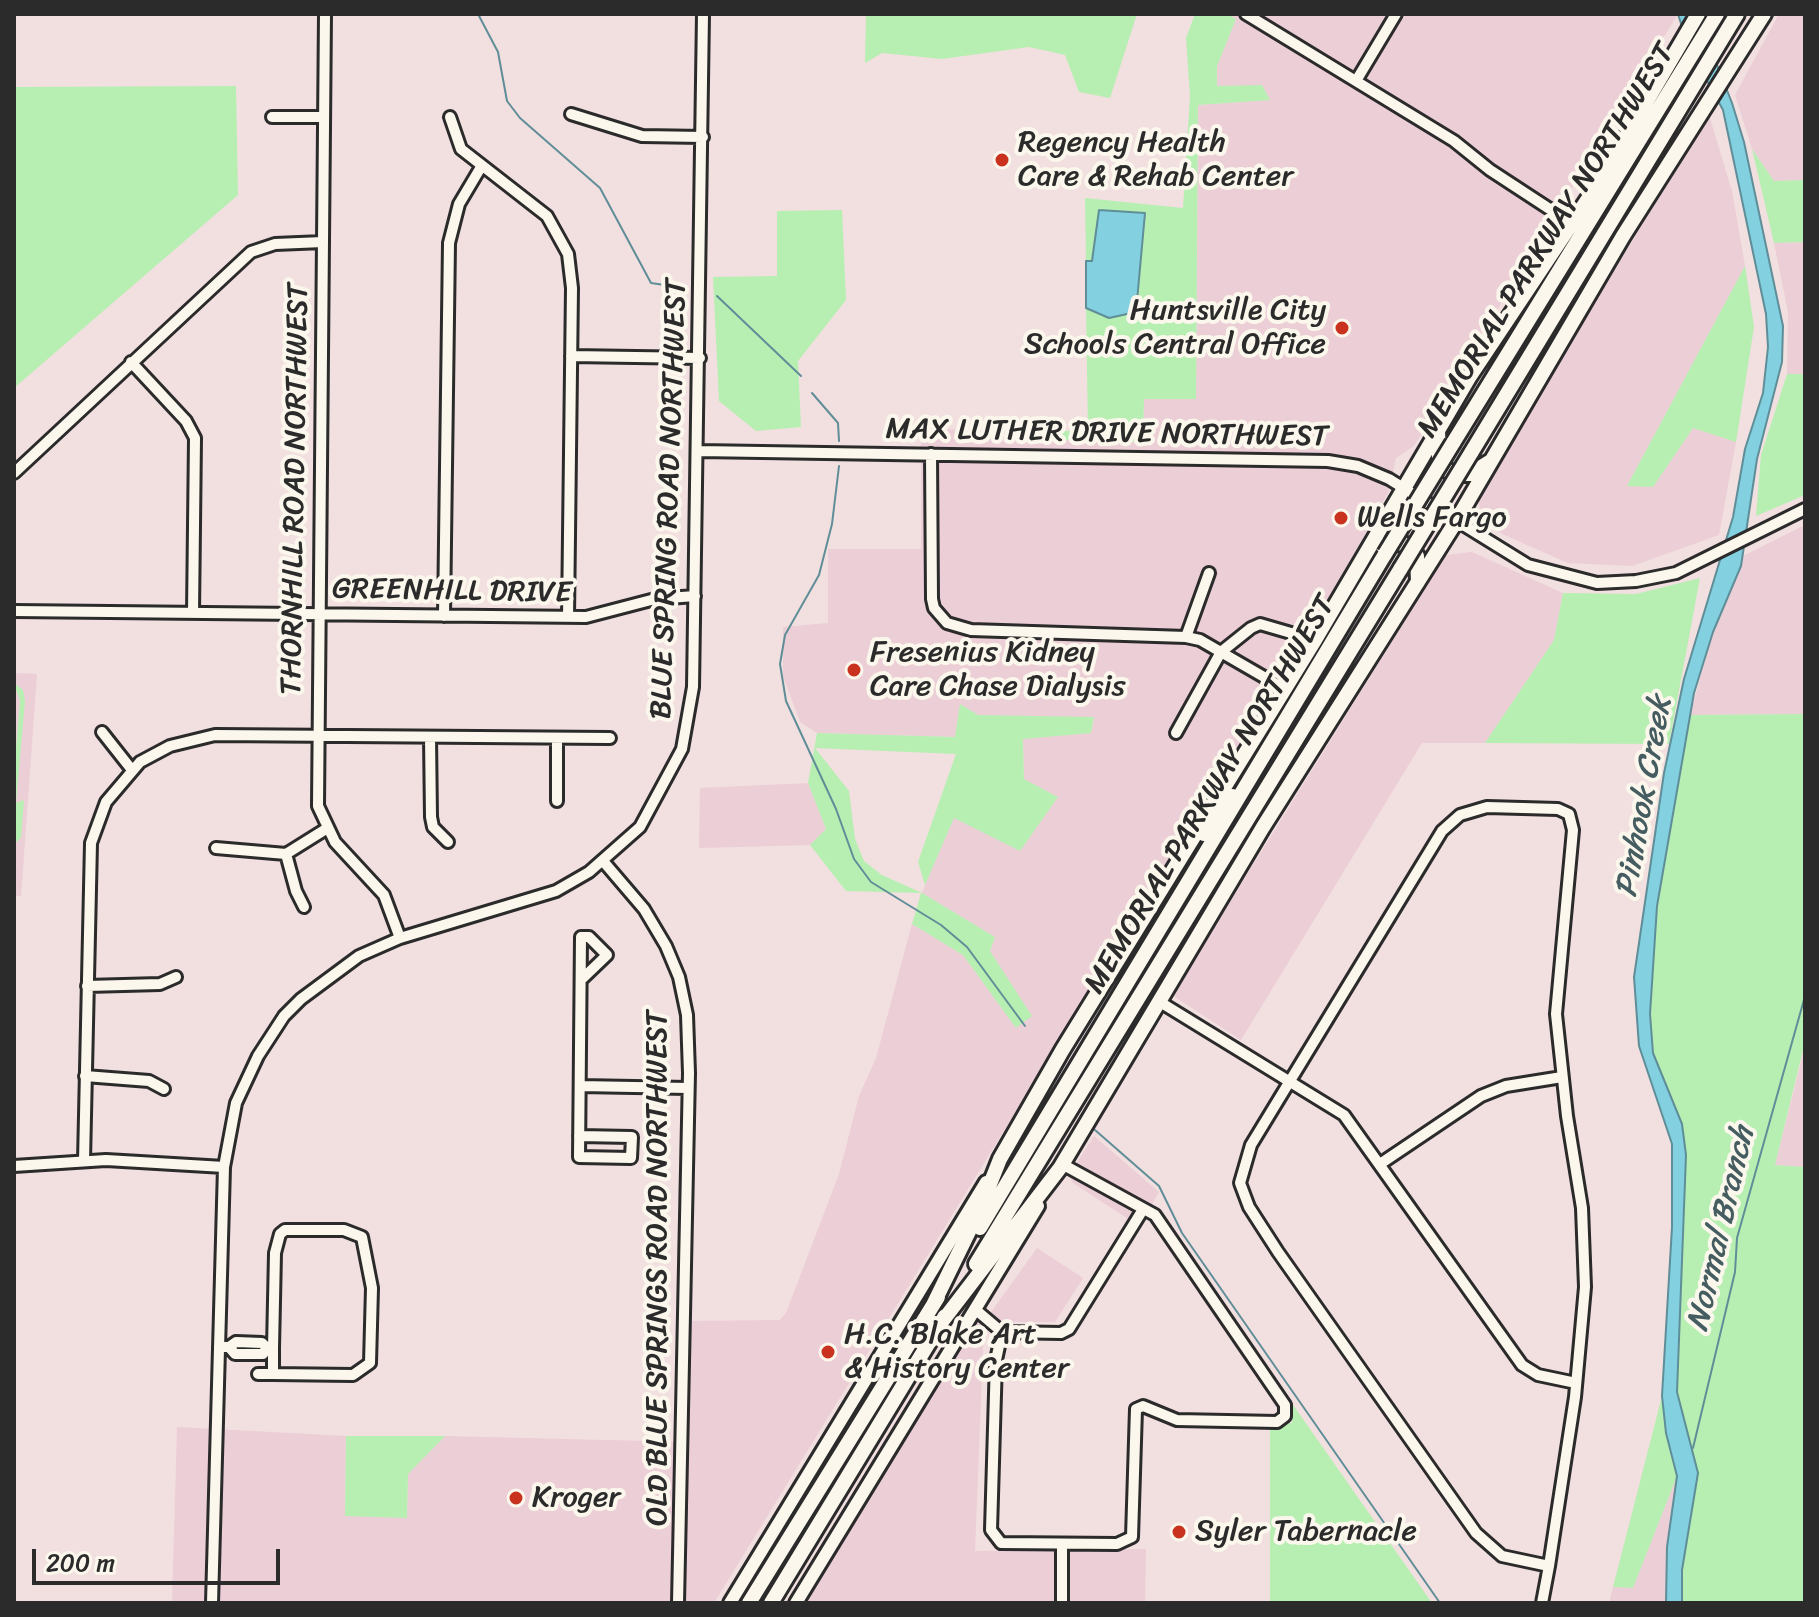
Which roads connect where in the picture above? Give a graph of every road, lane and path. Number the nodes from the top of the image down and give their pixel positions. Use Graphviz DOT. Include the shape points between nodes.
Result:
graph roads {
  1 [pos="325,14"];
  2 [pos="703,14"];
  3 [pos="1246,14"];
  4 [pos="1396,14"];
  5 [pos="1698,14"];
  6 [pos="1717,14"];
  7 [pos="1737,14"];
  8 [pos="1764,14"];
  9 [pos="1356,81"];
  10 [pos="571,114"];
  11 [pos="272,117"];
  12 [pos="324,117"];
  13 [pos="450,117"];
  14 [pos="703,137"];
  15 [pos="481,167"];
  16 [pos="1571,223"];
  17 [pos="323,242"];
  18 [pos="571,356"];
  19 [pos="700,358"];
  20 [pos="131,362"];
  21 [pos="1438,430"];
  22 [pos="699,451"];
  23 [pos="931,454"];
  24 [pos="1493,460"];
  25 [pos="14,473"];
  26 [pos="1403,487"];
  27 [pos="1805,509"];
  28 [pos="1455,523"];
  29 [pos="1364,552"];
  30 [pos="1209,573"];
  31 [pos="1418,583"];
  32 [pos="695,596"];
  33 [pos="14,611"];
  34 [pos="193,613"];
  35 [pos="318,615"];
  36 [pos="444,616"];
  37 [pos="568,617"];
  38 [pos="1186,637"];
  39 [pos="1315,640"];
  40 [pos="1221,652"];
  41 [pos="1283,688"];
  42 [pos="102,732"];
  43 [pos="1176,733"];
  44 [pos="317,736"];
  45 [pos="430,737"];
  46 [pos="557,738"];
  47 [pos="610,738"];
  48 [pos="1259,766"];
  49 [pos="132,770"];
  50 [pos="557,801"];
  51 [pos="326,829"];
  52 [pos="448,842"];
  53 [pos="216,848"];
  54 [pos="286,854"];
  55 [pos="603,861"];
  56 [pos="1176,867"];
  57 [pos="304,907"];
  58 [pos="400,938"];
  59 [pos="176,977"];
  60 [pos="583,978"];
  61 [pos="87,986"];
  62 [pos="1160,1002"];
  63 [pos="85,1076"];
  64 [pos="1562,1077"];
  65 [pos="1290,1079"];
  66 [pos="580,1086"];
  67 [pos="688,1088"];
  68 [pos="164,1089"];
  69 [pos="579,1136"];
  70 [pos="1000,1159"];
  71 [pos="84,1161"];
  72 [pos="1380,1164"];
  73 [pos="14,1166"];
  74 [pos="1061,1166"];
  75 [pos="224,1167"];
  76 [pos="1142,1211"];
  77 [pos="933,1305"];
  78 [pos="976,1310"];
  79 [pos="941,1323"];
  80 [pos="1002,1332"];
  81 [pos="224,1347"];
  82 [pos="270,1348"];
  83 [pos="258,1374"];
  84 [pos="273,1374"];
  85 [pos="1576,1383"];
  86 [pos="1062,1544"];
  87 [pos="1549,1566"];
  88 [pos="734,1599"];
  89 [pos="212,1603"];
  90 [pos="678,1603"];
  91 [pos="749,1603"];
  92 [pos="771,1603"];
  93 [pos="796,1603"];
  94 [pos="1062,1603"];
  95 [pos="1542,1603"];
  1 -- 12 [label="street, THORNHILL ROAD NORTHWEST"];
  2 -- 14 [label="street, BLUE SPRING ROAD NORTHWEST"];
  3 -- 9 [label="street"];
  4 -- 9 [label="street"];
  5 -- 16 [label="highway"];
  6 -- 48 [label="highway, MEMORIAL PARKWAY NORTHWEST, bridge"];
  7 -- 79 [label="highway, MEMORIAL PARKWAY NORTHWEST, bridge"];
  8 -- 24 [label="highway" via="1702,108"];
  9 -- 16 [label="street"];
  10 -- 14 [label="street" via="642,136"];
  11 -- 12 [label="street"];
  12 -- 17 [label="street, THORNHILL ROAD NORTHWEST"];
  13 -- 15 [label="street" via="461,149"];
  14 -- 19 [label="street, BLUE SPRING ROAD NORTHWEST"];
  15 -- 18 [label="street" via="547,216 565,244 572,288"];
  15 -- 36 [label="street" via="459,204 449,243"];
  16 -- 21 [label="highway"];
  17 -- 20 [label="street" via="275,244 251,252"];
  17 -- 35 [label="street, THORNHILL ROAD NORTHWEST"];
  18 -- 19 [label="street"];
  18 -- 37 [label="street"];
  19 -- 22 [label="street, BLUE SPRING ROAD NORTHWEST"];
  20 -- 25 [label="street"];
  20 -- 34 [label="street" via="186,421 195,438"];
  21 -- 24 [label="highway" via="1439,458 1454,474 1470,474"];
  21 -- 26 [label="highway"];
  22 -- 23 [label="street, MAX LUTHER DRIVE NORTHWEST"];
  22 -- 32 [label="street, BLUE SPRING ROAD NORTHWEST"];
  23 -- 26 [label="street, MAX LUTHER DRIVE NORTHWEST" via="1320,460 1370,470"];
  23 -- 38 [label="street" via="932,599 947,623 971,630"];
  24 -- 28 [label="highway"];
  26 -- 28 [label="street, MAX LUTHER DRIVE NORTHWEST"];
  26 -- 29 [label="highway"];
  27 -- 28 [label="street, MAX LUTHER DRIVE NORTHWEST" via="1676,573 1597,583 1528,565"];
  28 -- 31 [label="highway"];
  29 -- 31 [label="highway" via="1386,543 1409,546 1417,556"];
  29 -- 39 [label="highway"];
  30 -- 38 [label="street"];
  31 -- 62 [label="highway" via="1263,827"];
  32 -- 37 [label="street, GREENHILL DRIVE"];
  32 -- 55 [label="street, BLUE SPRING ROAD NORTHWEST" via="691,712 682,749 646,819"];
  33 -- 34 [label="street, GREENHILL DRIVE"];
  34 -- 35 [label="street, GREENHILL DRIVE"];
  35 -- 36 [label="street, GREENHILL DRIVE"];
  35 -- 44 [label="street, THORNHILL ROAD NORTHWEST"];
  36 -- 37 [label="street, GREENHILL DRIVE"];
  38 -- 40 [label="street"];
  39 -- 40 [label="street" via="1260,624"];
  39 -- 41 [label="highway"];
  40 -- 41 [label="street"];
  40 -- 43 [label="street"];
  41 -- 56 [label="highway"];
  42 -- 49 [label="street"];
  44 -- 45 [label="street"];
  44 -- 49 [label="street" via="192,738 154,752"];
  44 -- 51 [label="street, THORNHILL ROAD NORTHWEST" via="318,806"];
  45 -- 46 [label="street"];
  45 -- 52 [label="street" via="431,817"];
  46 -- 47 [label="street"];
  46 -- 50 [label="street"];
  48 -- 56 [label="highway"];
  48 -- 77 [label="highway, MEMORIAL PARKWAY NORTHWEST"];
  49 -- 61 [label="street" via="106,802 91,843"];
  51 -- 54 [label="street"];
  51 -- 58 [label="street, THORNHILL ROAD NORTHWEST" via="384,895"];
  53 -- 54 [label="street"];
  54 -- 57 [label="street"];
  55 -- 58 [label="street, BLUE SPRING ROAD NORTHWEST" via="556,891"];
  55 -- 67 [label="street, OLD BLUE SPRINGS ROAD NORTHWEST" via="644,909 679,977 687,1015"];
  56 -- 70 [label="highway"];
  58 -- 75 [label="street, BLUE SPRING ROAD NORTHWEST" via="338,969 284,1016 236,1103"];
  59 -- 61 [label="street" via="160,984"];
  60 -- 66 [label="street"];
  61 -- 63 [label="street"];
  62 -- 65 [label="street"];
  62 -- 74 [label="highway"];
  63 -- 68 [label="street" via="149,1081"];
  63 -- 71 [label="street"];
  64 -- 65 [label="street" via="1557,989 1573,830 1569,814 1487,807 1448,823"];
  64 -- 72 [label="street" via="1506,1086 1481,1096"];
  64 -- 85 [label="street" via="1584,1242"];
  65 -- 72 [label="street" via="1344,1115"];
  65 -- 87 [label="street" via="1243,1166 1242,1192 1249,1207 1476,1533 1502,1556"];
  66 -- 67 [label="street"];
  66 -- 69 [label="street"];
  67 -- 90 [label="street, OLD BLUE SPRINGS ROAD NORTHWEST"];
  69 -- 69 [label="street" via="632,1137 631,1158 579,1157"];
  70 -- 77 [label="highway"];
  70 -- 88 [label="main road"];
  71 -- 73 [label="street"];
  71 -- 75 [label="street"];
  72 -- 85 [label="street" via="1522,1365 1538,1375"];
  74 -- 76 [label="street"];
  74 -- 78 [label="main road"];
  74 -- 79 [label="highway"];
  75 -- 81 [label="street, BLUE SPRING ROAD NORTHWEST"];
  76 -- 80 [label="street" via="1069,1329"];
  76 -- 86 [label="street" via="1155,1215 1180,1250 1285,1405 1285,1416 1277,1422 1189,1421 1164,1418 1143,1406 1136,1409 1132,1537 1117,1544"];
  77 -- 91 [label="highway, MEMORIAL PARKWAY NORTHWEST"];
  78 -- 80 [label="street"];
  78 -- 93 [label="main road"];
  79 -- 92 [label="highway, MEMORIAL PARKWAY NORTHWEST"];
  80 -- 86 [label="street" via="996,1360 993,1538 1010,1545"];
  81 -- 82 [label="street" via="235,1354 263,1354"];
  81 -- 89 [label="street, BLUE SPRING ROAD NORTHWEST"];
  82 -- 84 [label="street"];
  82 -- 84 [label="street" via="280,1234 344,1230 362,1237 372,1288 370,1363 353,1375"];
  83 -- 84 [label="street"];
  85 -- 87 [label="street"];
  86 -- 94 [label="street"];
  87 -- 95 [label="street"];
}
